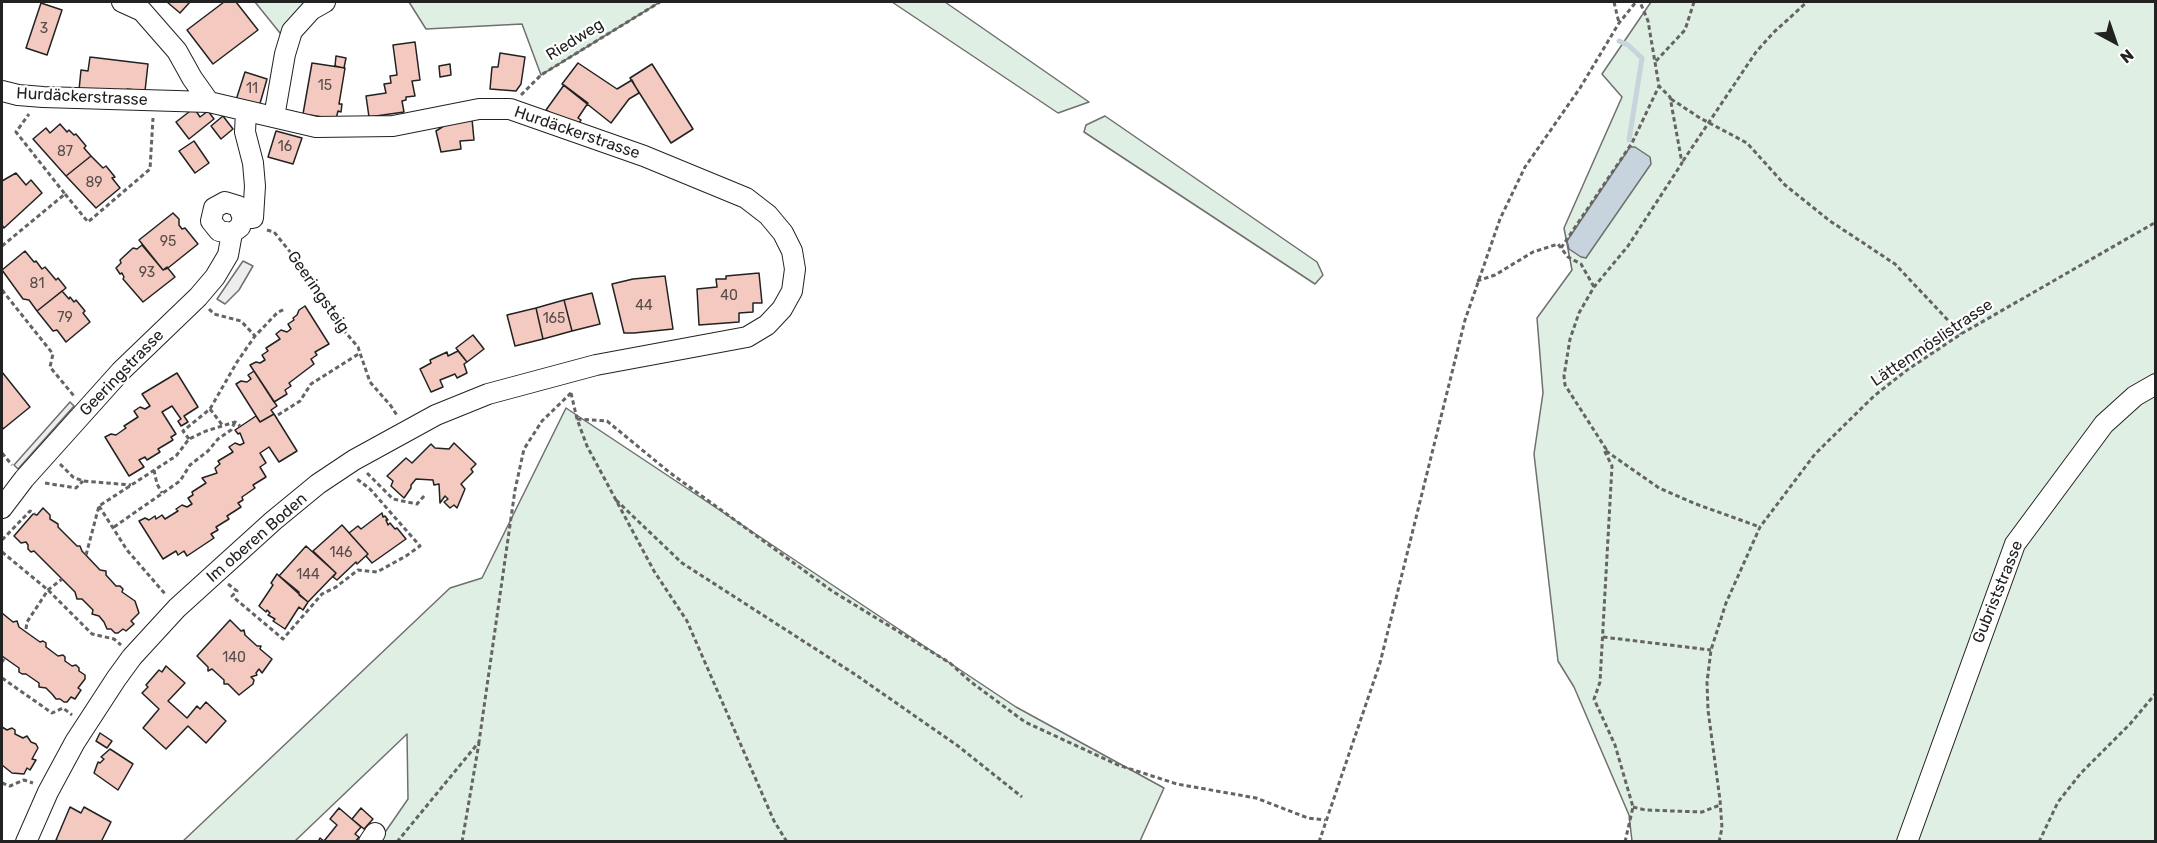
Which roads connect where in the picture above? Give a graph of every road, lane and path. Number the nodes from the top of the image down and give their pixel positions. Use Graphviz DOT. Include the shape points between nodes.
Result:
graph roads {
  1 [pos="122,2"];
  2 [pos="325,2"];
  3 [pos="660,2"];
  4 [pos="1614,2"];
  5 [pos="1638,2"];
  6 [pos="1694,2"];
  7 [pos="1807,2"];
  8 [pos="1619,23"];
  9 [pos="1656,61"];
  10 [pos="1659,86"];
  11 [pos="2,91"];
  12 [pos="43,97"];
  13 [pos="1670,98"];
  14 [pos="153,100"];
  15 [pos="209,102"];
  16 [pos="510,109"];
  17 [pos="246,111"];
  18 [pos="274,117"];
  19 [pos="1709,123"];
  20 [pos="1682,163"];
  21 [pos="65,194"];
  22 [pos="2156,222"];
  23 [pos="274,232"];
  24 [pos="2,246"];
  25 [pos="1561,248"];
  26 [pos="1478,281"];
  27 [pos="1594,287"];
  28 [pos="2,290"];
  29 [pos="198,297"];
  30 [pos="285,309"];
  31 [pos="1962,334"];
  32 [pos="255,336"];
  33 [pos="360,353"];
  34 [pos="596,364"];
  35 [pos="63,382"];
  36 [pos="2156,384"];
  37 [pos="571,393"];
  38 [pos="391,406"];
  39 [pos="210,410"];
  40 [pos="278,415"];
  41 [pos="577,419"];
  42 [pos="235,422"];
  43 [pos="223,426"];
  44 [pos="240,426"];
  45 [pos="189,439"];
  46 [pos="1604,450"];
  47 [pos="2,453"];
  48 [pos="6,459"];
  49 [pos="55,459"];
  50 [pos="363,469"];
  51 [pos="154,470"];
  52 [pos="24,479"];
  53 [pos="347,479"];
  54 [pos="82,481"];
  55 [pos="133,485"];
  56 [pos="162,493"];
  57 [pos="425,495"];
  58 [pos="616,500"];
  59 [pos="99,506"];
  60 [pos="2,508"];
  61 [pos="35,514"];
  62 [pos="1760,526"];
  63 [pos="114,527"];
  64 [pos="2,540"];
  65 [pos="2,552"];
  66 [pos="86,555"];
  67 [pos="62,579"];
  68 [pos="229,585"];
  69 [pos="48,590"];
  70 [pos="171,601"];
  71 [pos="26,629"];
  72 [pos="1603,638"];
  73 [pos="122,646"];
  74 [pos="1711,650"];
  75 [pos="2,678"];
  76 [pos="2156,693"];
  77 [pos="71,714"];
  78 [pos="479,742"];
  79 [pos="2,783"];
  80 [pos="33,783"];
  81 [pos="1022,797"];
  82 [pos="1720,805"];
  83 [pos="1633,807"];
  84 [pos="1326,820"];
  85 [pos="26,842"];
  86 [pos="397,842"];
  87 [pos="462,842"];
  88 [pos="787,842"];
  89 [pos="1319,842"];
  90 [pos="1625,842"];
  91 [pos="1719,842"];
  92 [pos="1907,842"];
  93 [pos="2039,842"];
  1 -- 15 [label="street" via="142,11 177,51"];
  2 -- 18 [label="street" via="311,10 292,31"];
  3 -- 16 [label="path, Riedweg" via="541,75"];
  4 -- 8 [label="path"];
  5 -- 8 [label="path"];
  5 -- 9 [label="path" via="1648,21"];
  6 -- 9 [label="path" via="1685,30"];
  7 -- 19 [label="path" via="1756,52"];
  8 -- 26 [label="path" via="1525,167 1500,219"];
  9 -- 10 [label="path"];
  10 -- 13 [label="path"];
  10 -- 25 [label="path" via="1632,143"];
  11 -- 12 [label="street, Hurdäckerstrasse"];
  12 -- 14 [label="street, Hurdäckerstrasse"];
  12 -- 21 [label="path" via="16,132"];
  13 -- 19 [label="path"];
  13 -- 20 [label="path"];
  14 -- 15 [label="street, Hurdäckerstrasse"];
  14 -- 21 [label="path" via="150,169 88,222"];
  15 -- 17 [label="street, Hurdäckerstrasse"];
  16 -- 18 [label="street, Hurdäckerstrasse" via="479,109 417,123 364,128 316,127"];
  16 -- 34 [label="street, Hurdäckerstrasse" via="644,156 746,198 768,214 792,251 792,291 767,325 747,337"];
  17 -- 18 [label="street, Hurdäckerstrasse"];
  17 -- 29 [label="street, Geeringstrasse" via="245,132 255,186 228,255"];
  19 -- 20 [label="path"];
  19 -- 31 [label="path" via="1747,143 1785,185 1830,221 1896,264"];
  20 -- 27 [label="path" via="1629,246"];
  21 -- 24 [label="path"];
  22 -- 31 [label="path, Lättenmöslistrasse"];
  23 -- 33 [label="path, Geeringsteig" via="308,274 328,312"];
  25 -- 26 [label="path" via="1558,244 1533,252"];
  25 -- 27 [label="path" via="1581,264"];
  26 -- 84 [label="path" via="1380,663"];
  27 -- 46 [label="path" via="1570,339 1564,376 1565,385"];
  28 -- 35 [label="path" via="53,354 50,367"];
  29 -- 32 [label="path" via="214,314 241,321"];
  29 -- 52 [label="street, Geeringstrasse" via="121,371"];
  30 -- 32 [label="path"];
  31 -- 62 [label="path, Lättenmöslistrasse" via="1907,370 1841,426"];
  32 -- 39 [label="path"];
  33 -- 38 [label="path, Geeringsteig" via="370,382"];
  33 -- 40 [label="path" via="311,384 300,401"];
  34 -- 37 [label="path"];
  34 -- 85 [label="street, Im oberen Boden" via="488,394 436,415 354,460 273,521 177,608 121,671 75,742"];
  36 -- 92 [label="street, Gubriststrasse" via="2135,396 2104,424 2015,543"];
  37 -- 41 [label="path"];
  37 -- 78 [label="path" via="542,421 524,449"];
  39 -- 43 [label="path"];
  39 -- 45 [label="path" via="183,431"];
  41 -- 58 [label="path"];
  41 -- 84 [label="path" via="607,421 669,472 832,591 950,663 1025,722 1118,765 1177,784 1256,798 1308,818"];
  42 -- 43 [label="path"];
  42 -- 44 [label="path"];
  42 -- 56 [label="path" via="231,430 190,465 180,481"];
  43 -- 45 [label="path"];
  45 -- 51 [label="path" via="176,456"];
  46 -- 62 [label="path" via="1659,488"];
  46 -- 72 [label="path" via="1612,466"];
  47 -- 48 [label="path"];
  49 -- 54 [label="path"];
  50 -- 57 [label="path" via="393,500 417,504"];
  51 -- 55 [label="path"];
  51 -- 56 [label="path"];
  52 -- 54 [label="path" via="76,488"];
  52 -- 60 [label="street, Geeringstrasse"];
  53 -- 68 [label="path" via="358,479 370,489 420,546 377,572 358,570 322,594 283,639 232,596 237,591"];
  54 -- 55 [label="path"];
  55 -- 59 [label="path"];
  56 -- 63 [label="path"];
  58 -- 81 [label="path" via="682,563 856,675 958,746"];
  58 -- 88 [label="path" via="654,571 687,621 774,821"];
  59 -- 63 [label="path"];
  59 -- 66 [label="path"];
  61 -- 64 [label="path" via="30,511"];
  62 -- 74 [label="path, Lättenmöslistrasse" via="1726,603"];
  63 -- 70 [label="path" via="127,550"];
  65 -- 69 [label="path"];
  67 -- 69 [label="path"];
  69 -- 71 [label="path"];
  69 -- 73 [label="path" via="92,634 114,639"];
  72 -- 74 [label="path"];
  72 -- 83 [label="path" via="1600,682 1594,699 1615,745"];
  74 -- 82 [label="path, Lättenmöslistrasse" via="1708,710"];
  75 -- 77 [label="path" via="52,713 63,708"];
  76 -- 93 [label="path" via="2058,802"];
  78 -- 86 [label="path"];
  78 -- 87 [label="path"];
  79 -- 80 [label="path"];
  82 -- 83 [label="path" via="1702,812"];
  82 -- 91 [label="path, Lättenmöslistrasse"];
  83 -- 90 [label="path"];
  84 -- 89 [label="path"];
}
